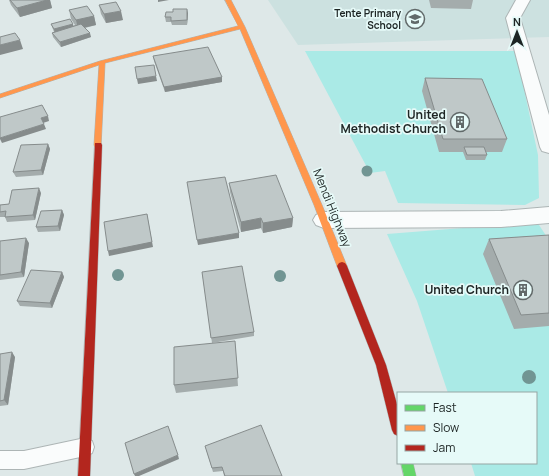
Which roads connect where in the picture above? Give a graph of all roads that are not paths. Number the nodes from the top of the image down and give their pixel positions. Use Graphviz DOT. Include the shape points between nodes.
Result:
graph roads {
  1 [pos="228,0"];
  2 [pos="523,0"];
  3 [pos="242,27"];
  4 [pos="102,62"];
  5 [pos="0,96"];
  6 [pos="549,147"];
  7 [pos="549,215"];
  8 [pos="324,220"];
  9 [pos="397,426"];
  10 [pos="85,447"];
  11 [pos="0,460"];
  12 [pos="407,464"];
  13 [pos="84,476"];
  14 [pos="410,476"];
  1 -- 3 [label="street, Mendi Highway"];
  2 -- 6 [label="street" via="514,18"];
  3 -- 4 [label="street"];
  3 -- 8 [label="street, Mendi Highway"];
  4 -- 5 [label="street"];
  4 -- 10 [label="street"];
  7 -- 8 [label="street"];
  8 -- 9 [label="street, Mendi Highway" via="381,365"];
  10 -- 11 [label="lane" via="24,460"];
  10 -- 13 [label="street"];
  12 -- 14 [label="street"];
}
